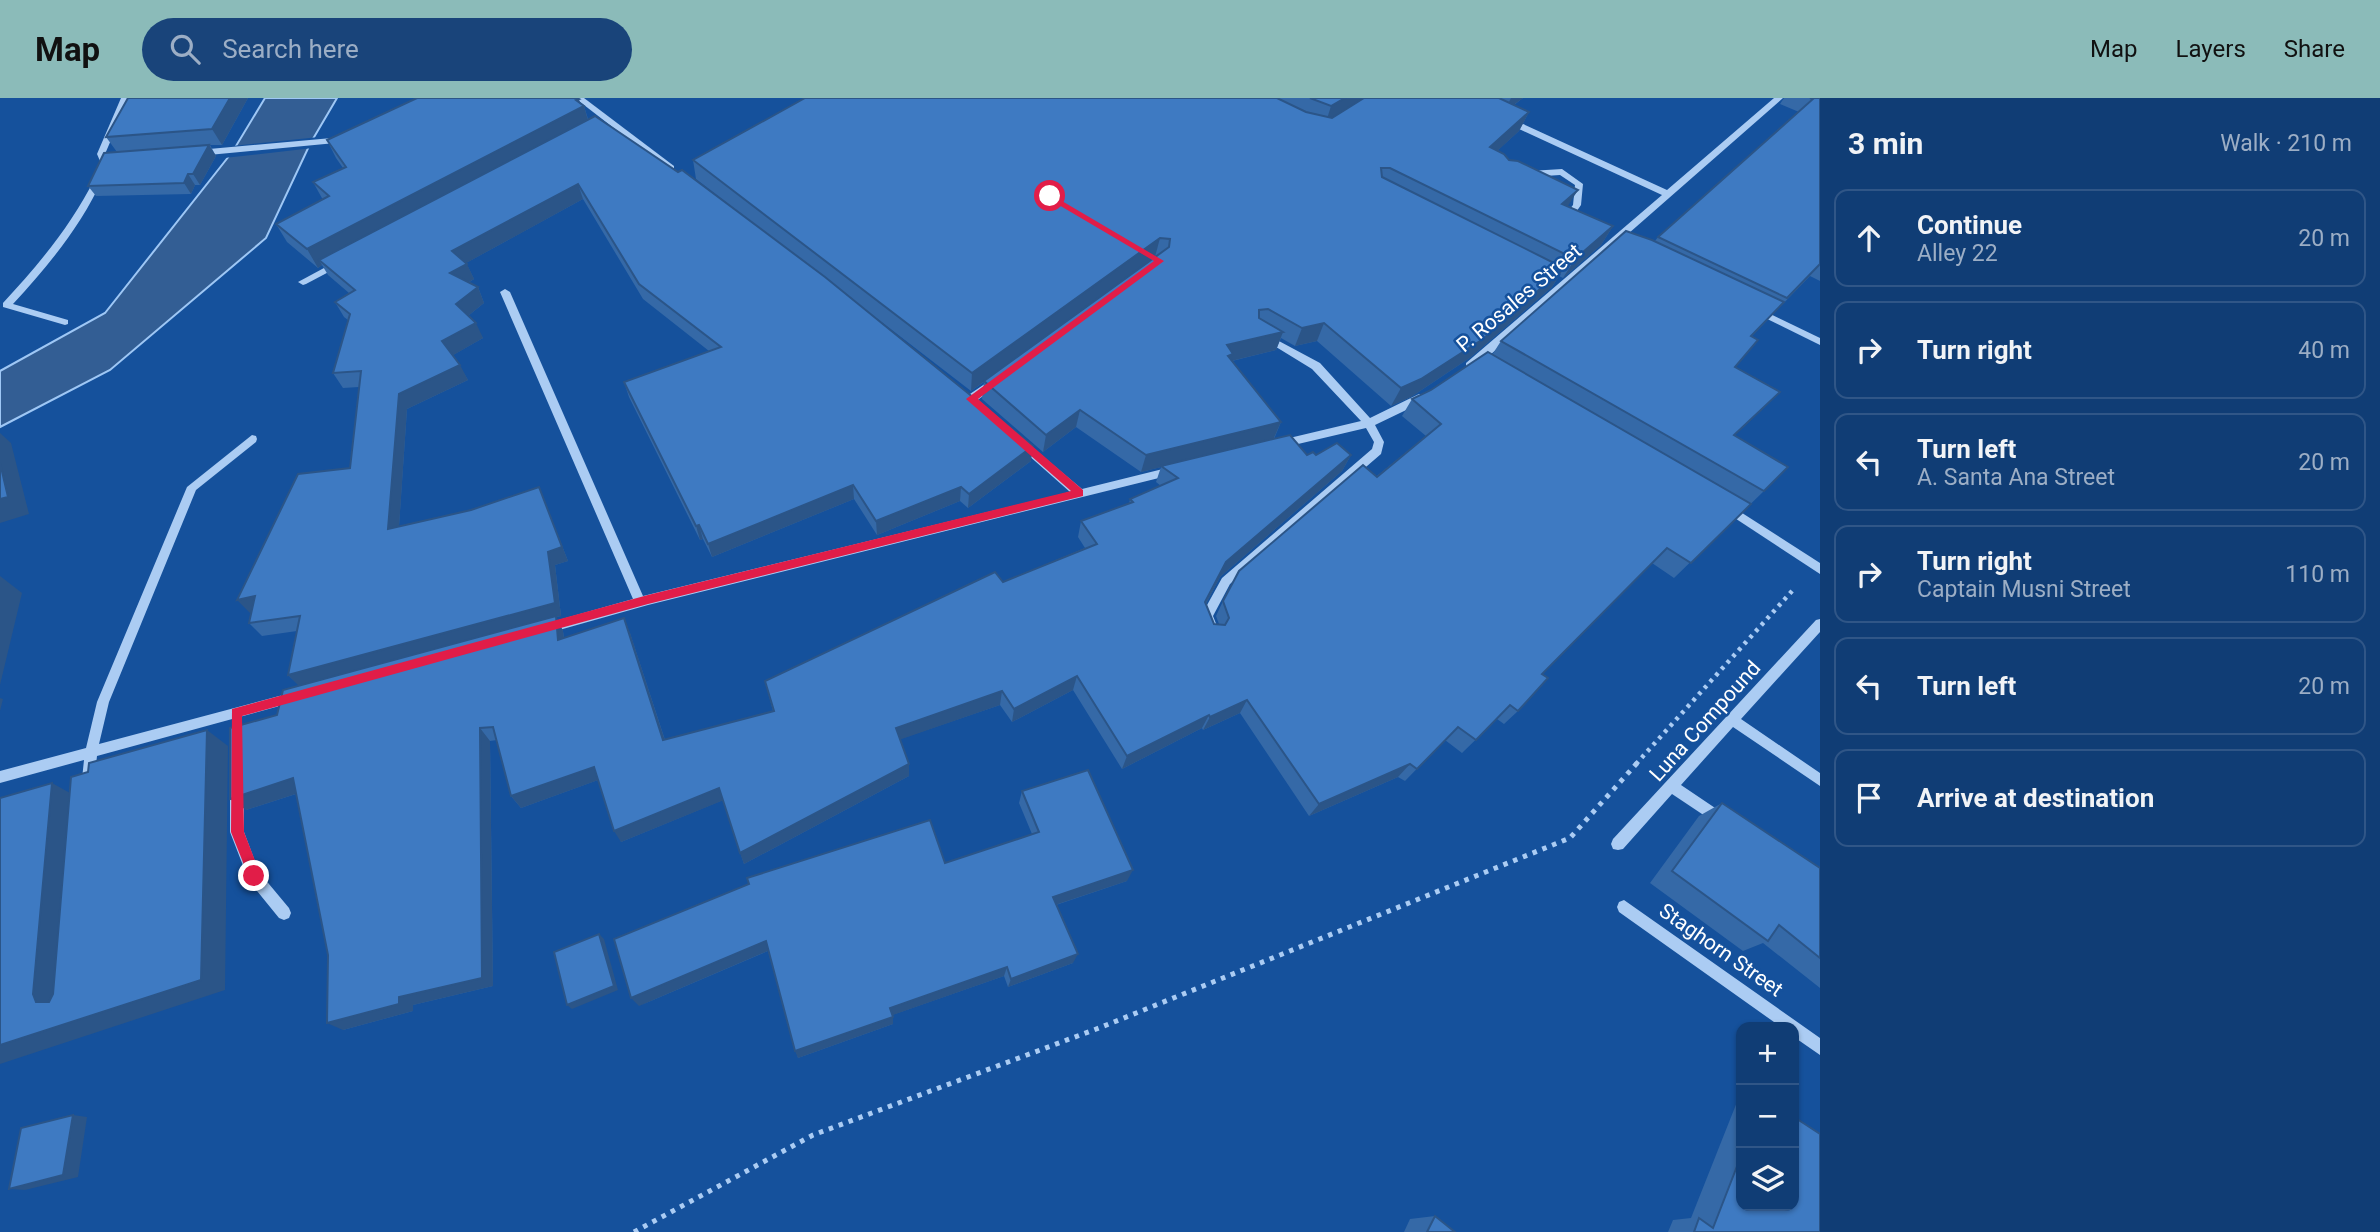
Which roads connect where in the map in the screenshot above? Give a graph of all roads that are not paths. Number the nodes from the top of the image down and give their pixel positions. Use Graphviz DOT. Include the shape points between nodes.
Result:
graph roads {
  1 [pos="125,98"];
  2 [pos="579,98"];
  3 [pos="1779,98"];
  4 [pos="1496,115"];
  5 [pos="358,139"];
  6 [pos="185,154"];
  7 [pos="133,158"];
  8 [pos="107,159"];
  9 [pos="678,174"];
  10 [pos="1524,174"];
  11 [pos="1668,194"];
  12 [pos="1583,228"];
  13 [pos="1603,238"];
  14 [pos="1614,244"];
  15 [pos="1625,249"];
  16 [pos="351,256"];
  17 [pos="1551,279"];
  18 [pos="303,282"];
  19 [pos="1562,285"];
  20 [pos="505,292"];
  21 [pos="1751,307"];
  22 [pos="65,323"];
  23 [pos="1257,332"];
  24 [pos="1820,342"];
  25 [pos="1004,374"];
  26 [pos="1457,374"];
  27 [pos="1436,388"];
  28 [pos="961,390"];
  29 [pos="971,399"];
  30 [pos="981,407"];
  31 [pos="1369,423"];
  32 [pos="1011,433"];
  33 [pos="252,439"];
  34 [pos="1269,446"];
  35 [pos="1188,466"];
  36 [pos="1079,493"];
  37 [pos="1713,499"];
  38 [pos="1814,565"];
  39 [pos="640,602"];
  40 [pos="1820,624"];
  41 [pos="533,632"];
  42 [pos="1214,633"];
  43 [pos="304,694"];
  44 [pos="1734,721"];
  45 [pos="91,753"];
  46 [pos="236,767"];
  47 [pos="0,777"];
  48 [pos="1820,780"];
  49 [pos="1673,787"];
  50 [pos="89,792"];
  51 [pos="1738,831"];
  52 [pos="1618,844"];
  53 [pos="1624,907"];
  54 [pos="284,913"];
  55 [pos="1785,1022"];
  56 [pos="1799,1032"];
  57 [pos="1820,1047"];
  1 -- 8 [label="street" via="101,154"];
  2 -- 9 [label="street" via="605,123"];
  3 -- 11 [label="street, P. Rosales Street"];
  4 -- 11 [label="street"];
  5 -- 6 [label="street"];
  7 -- 8 [label="street"];
  8 -- 22 [label="street" via="87,205 54,254 6,305"];
  10 -- 12 [label="street" via="1562,172 1579,184 1577,205 1569,215 1573,224"];
  11 -- 14 [label="street, P. Rosales Street"];
  13 -- 14 [label="street"];
  14 -- 15 [label="street"];
  14 -- 19 [label="street, P. Rosales Street"];
  16 -- 18 [label="street"];
  17 -- 19 [label="street"];
  19 -- 26 [label="street, P. Rosales Street" via="1481,363"];
  20 -- 39 [label="street"];
  21 -- 24 [label="street"];
  23 -- 31 [label="street" via="1316,366"];
  25 -- 29 [label="street"];
  27 -- 31 [label="street"];
  28 -- 29 [label="street"];
  29 -- 30 [label="street"];
  31 -- 34 [label="street"];
  31 -- 42 [label="street" via="1379,442 1377,451 1226,581 1207,616"];
  32 -- 36 [label="street"];
  33 -- 45 [label="street" via="192,487 103,702"];
  35 -- 36 [label="street"];
  36 -- 39 [label="street"];
  37 -- 38 [label="street"];
  39 -- 41 [label="street"];
  40 -- 44 [label="street, Luna Compound"];
  43 -- 45 [label="street" via="237,720"];
  44 -- 48 [label="street"];
  44 -- 49 [label="street, Luna Compound"];
  45 -- 47 [label="street"];
  45 -- 50 [label="street"];
  46 -- 54 [label="street" via="237,832 254,876"];
  49 -- 51 [label="street"];
  49 -- 52 [label="street, Luna Compound"];
  53 -- 55 [label="street, Staghorn Street"];
  56 -- 57 [label="street, Staghorn Street"];
}
